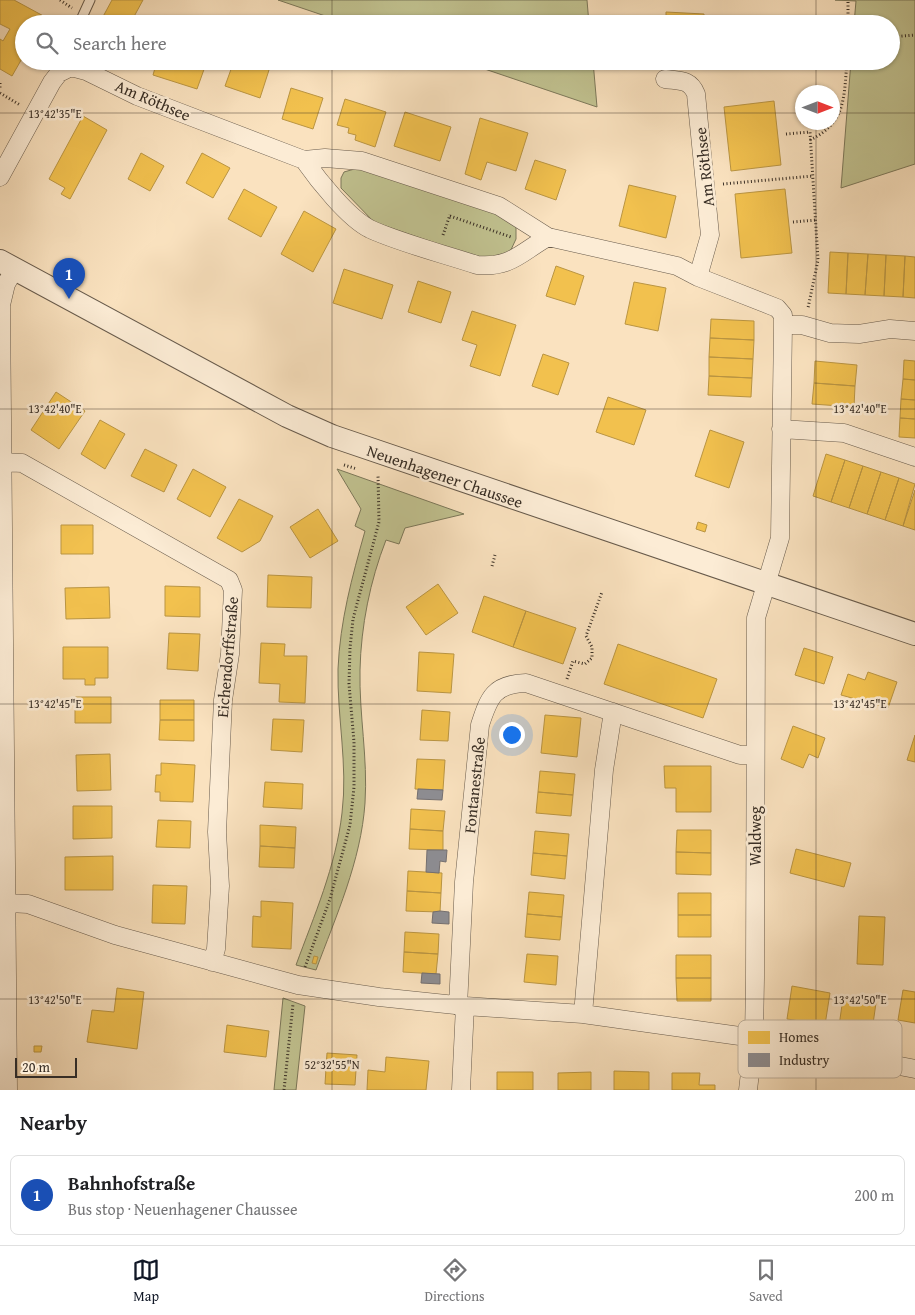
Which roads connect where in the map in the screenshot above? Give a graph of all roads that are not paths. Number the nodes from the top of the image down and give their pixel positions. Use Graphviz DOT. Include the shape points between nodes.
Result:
graph roads {
  1 [pos="90,0"];
  2 [pos="83,15"];
  3 [pos="63,70"];
  4 [pos="84,70"];
  5 [pos="665,79"];
  6 [pos="304,160"];
  7 [pos="0,177"];
  8 [pos="541,241"];
  9 [pos="7,265"];
  10 [pos="698,277"];
  11 [pos="783,325"];
  12 [pos="915,331"];
  13 [pos="782,429"];
  14 [pos="915,458"];
  15 [pos="1,462"];
  16 [pos="765,584"];
  17 [pos="915,634"];
  18 [pos="2,657"];
  19 [pos="613,712"];
  20 [pos="755,755"];
  21 [pos="8,903"];
  22 [pos="212,962"];
  23 [pos="462,1006"];
  24 [pos="583,1014"];
  25 [pos="754,1020"];
  26 [pos="738,1036"];
  27 [pos="902,1066"];
  28 [pos="915,1069"];
  29 [pos="8,1090"];
  30 [pos="461,1090"];
  1 -- 2 [label="lane"];
  3 -- 7 [label="street, Am Röthsee" via="52,82"];
  4 -- 6 [label="street, Am Röthsee" via="136,96"];
  5 -- 10 [label="street, Am Röthsee" via="688,82 696,94 710,235"];
  6 -- 8 [label="street, Am Röthsee" via="362,161 499,206"];
  6 -- 8 [label="street" via="344,208 369,228 438,252 477,265 495,266 512,260"];
  8 -- 10 [label="street, Am Röthsee" via="677,266"];
  9 -- 15 [label="street" via="1,305"];
  9 -- 16 [label="street, Neuenhagener Chaussee" via="286,416 332,436"];
  10 -- 11 [label="street, Am Röthsee" via="777,308"];
  11 -- 12 [label="street" via="802,325 830,333 859,334 890,329"];
  11 -- 13 [label="street"];
  13 -- 14 [label="street" via="844,433"];
  13 -- 16 [label="street" via="780,538"];
  15 -- 18 [label="street"];
  15 -- 22 [label="street, Eichendorffstraße" via="22,463 54,479 229,580 233,590 230,654 223,700 217,832 220,886 216,949"];
  16 -- 17 [label="street, Neuenhagener Chaussee"];
  16 -- 20 [label="street, Waldweg" via="756,618"];
  18 -- 21 [label="street"];
  19 -- 20 [label="street, Fontanestraße" via="740,755"];
  19 -- 23 [label="street, Fontanestraße" via="526,683 511,683 488,700 480,725 464,882"];
  19 -- 24 [label="street" via="604,770"];
  20 -- 25 [label="street, Waldweg"];
  21 -- 22 [label="street" via="28,904 115,935"];
  21 -- 29 [label="street"];
  22 -- 23 [label="street" via="298,985"];
  23 -- 24 [label="street"];
  23 -- 30 [label="street, Fontanestraße"];
  24 -- 26 [label="street"];
  27 -- 28 [label="street"];
}
